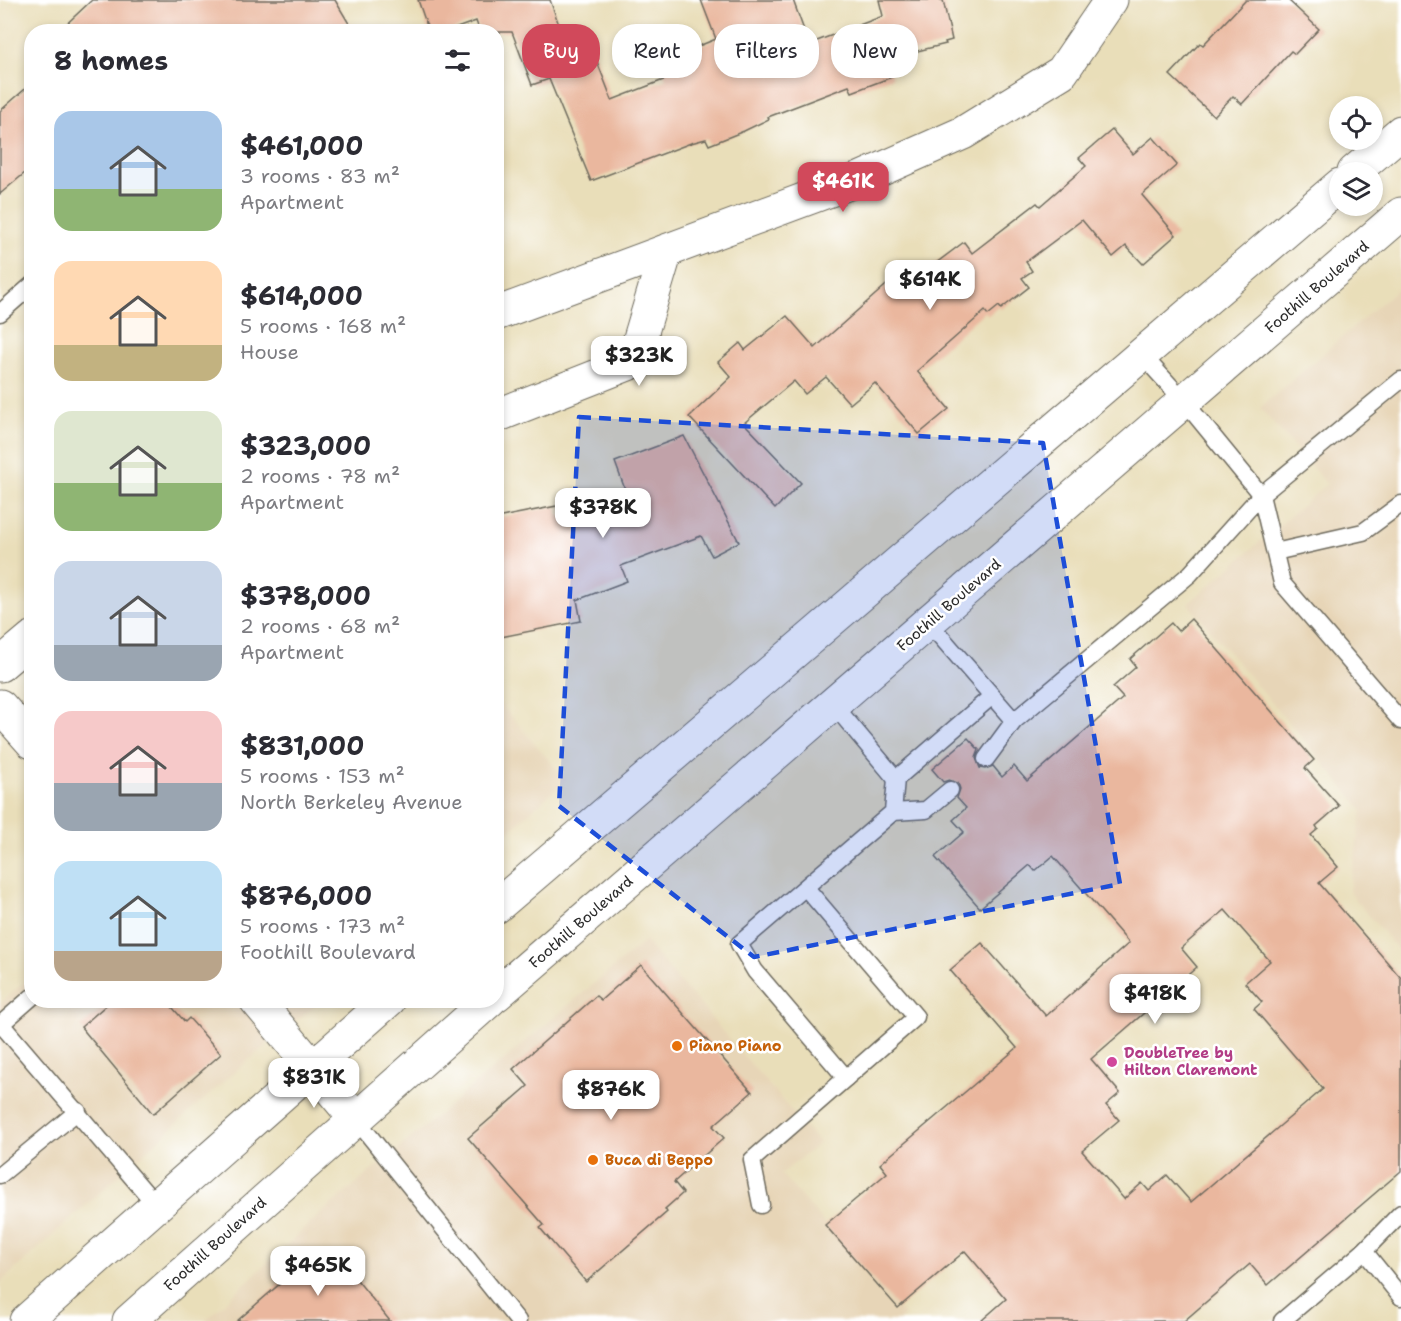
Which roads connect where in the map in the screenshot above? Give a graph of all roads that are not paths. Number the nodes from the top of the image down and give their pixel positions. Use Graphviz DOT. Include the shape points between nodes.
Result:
graph roads {
  1 [pos="1111,0"];
  2 [pos="1401,132"];
  3 [pos="1366,162"];
  4 [pos="1329,194"];
  5 [pos="1401,214"];
  6 [pos="666,251"];
  7 [pos="24,292"];
  8 [pos="504,311"];
  9 [pos="0,313"];
  10 [pos="1142,355"];
  11 [pos="1401,380"];
  12 [pos="1184,401"];
  13 [pos="504,413"];
  14 [pos="1261,495"];
  15 [pos="1401,504"];
  16 [pos="1275,552"];
  17 [pos="928,622"];
  18 [pos="24,645"];
  19 [pos="0,665"];
  20 [pos="992,696"];
  21 [pos="833,704"];
  22 [pos="0,706"];
  23 [pos="1014,721"];
  24 [pos="1401,721"];
  25 [pos="24,733"];
  26 [pos="986,759"];
  27 [pos="896,779"];
  28 [pos="950,790"];
  29 [pos="893,812"];
  30 [pos="806,888"];
  31 [pos="504,899"];
  32 [pos="504,988"];
  33 [pos="24,1004"];
  34 [pos="262,1008"];
  35 [pos="380,1008"];
  36 [pos="481,1008"];
  37 [pos="1,1024"];
  38 [pos="313,1067"];
  39 [pos="846,1078"];
  40 [pos="78,1111"];
  41 [pos="355,1118"];
  42 [pos="0,1175"];
  43 [pos="156,1205"];
  44 [pos="761,1205"];
  45 [pos="1401,1213"];
  46 [pos="1364,1251"];
  47 [pos="1401,1297"];
  48 [pos="26,1321"];
  49 [pos="129,1321"];
  50 [pos="518,1321"];
  51 [pos="1282,1321"];
  1 -- 6 [label="main road" via="1062,72 963,133 856,180"];
  2 -- 3 [label="main road"];
  4 -- 10 [label="main road"];
  5 -- 12 [label="main road, Foothill Boulevard"];
  6 -- 8 [label="main road"];
  6 -- 13 [label="main road" via="633,362"];
  7 -- 9 [label="lane"];
  10 -- 12 [label="lane"];
  10 -- 31 [label="main road"];
  11 -- 14 [label="lane"];
  12 -- 14 [label="lane"];
  12 -- 17 [label="main road, Foothill Boulevard"];
  14 -- 16 [label="lane"];
  14 -- 23 [label="lane" via="1190,574"];
  15 -- 16 [label="lane" via="1363,532"];
  16 -- 24 [label="lane" via="1282,583"];
  17 -- 20 [label="lane"];
  17 -- 21 [label="main road, Foothill Boulevard"];
  18 -- 19 [label="main road"];
  20 -- 23 [label="lane"];
  20 -- 27 [label="lane"];
  21 -- 27 [label="lane"];
  21 -- 32 [label="main road, Foothill Boulevard"];
  22 -- 25 [label="main road"];
  23 -- 26 [label="lane"];
  27 -- 29 [label="lane"];
  28 -- 29 [label="lane" via="926,810"];
  29 -- 30 [label="lane"];
  30 -- 39 [label="lane" via="739,944 755,971"];
  30 -- 39 [label="lane" via="916,1017"];
  33 -- 37 [label="lane"];
  34 -- 38 [label="main road"];
  35 -- 38 [label="main road"];
  36 -- 41 [label="main road, Foothill Boulevard"];
  37 -- 40 [label="lane"];
  38 -- 41 [label="main road"];
  38 -- 43 [label="main road"];
  39 -- 44 [label="lane" via="752,1160"];
  40 -- 42 [label="lane"];
  40 -- 43 [label="lane"];
  41 -- 49 [label="main road, Foothill Boulevard"];
  41 -- 50 [label="lane"];
  43 -- 48 [label="main road"];
  45 -- 46 [label="lane"];
  46 -- 47 [label="lane"];
  46 -- 51 [label="lane"];
}
